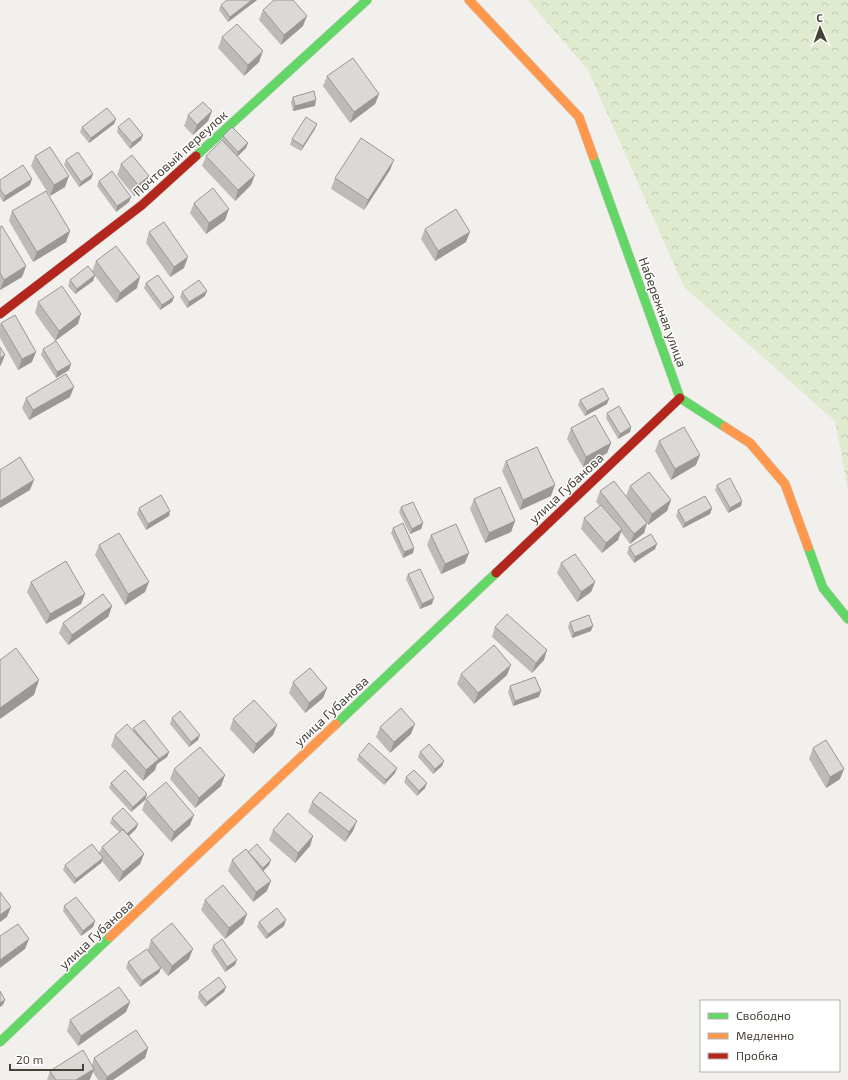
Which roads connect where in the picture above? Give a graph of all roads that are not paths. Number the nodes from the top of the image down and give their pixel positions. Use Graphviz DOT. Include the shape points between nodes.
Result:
graph roads {
  1 [pos="367,0"];
  2 [pos="468,0"];
  3 [pos="0,314"];
  4 [pos="680,398"];
  5 [pos="848,619"];
  6 [pos="0,1042"];
  1 -- 3 [label="street, Почтовый переулок" via="142,205"];
  2 -- 4 [label="street, Набережная улица" via="579,117"];
  4 -- 5 [label="street" via="750,443 785,484 823,588"];
  4 -- 6 [label="street, улица Губанова"];
}
